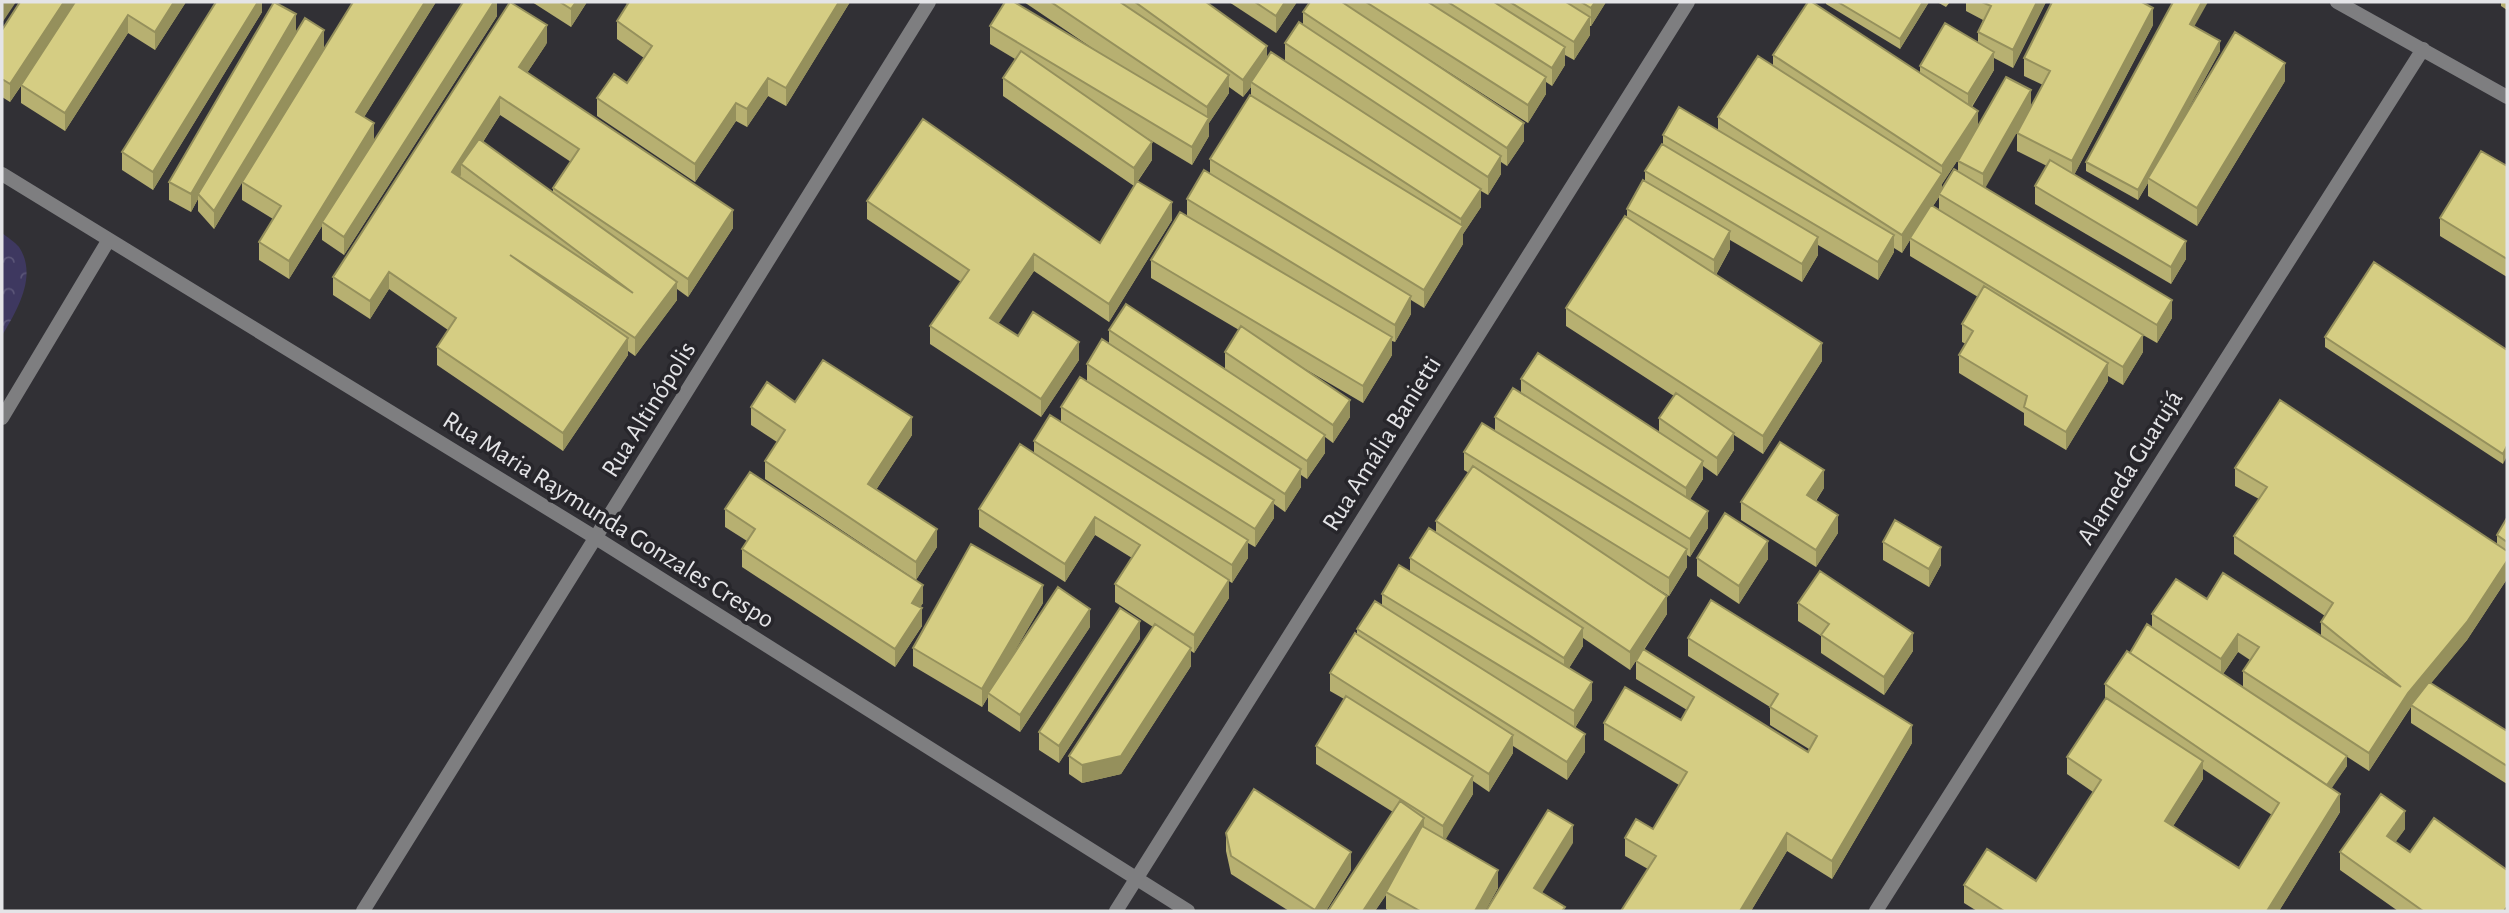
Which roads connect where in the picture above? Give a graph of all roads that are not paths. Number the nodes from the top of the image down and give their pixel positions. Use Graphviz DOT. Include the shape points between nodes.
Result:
graph roads {
  1 [pos="929,2"];
  2 [pos="1688,2"];
  3 [pos="2337,2"];
  4 [pos="2423,49"];
  5 [pos="2507,97"];
  6 [pos="2,174"];
  7 [pos="108,241"];
  8 [pos="2,418"];
  9 [pos="596,538"];
  10 [pos="1135,879"];
  11 [pos="363,911"];
  12 [pos="1116,911"];
  13 [pos="1188,911"];
  14 [pos="1876,911"];
  1 -- 9 [label="street, Rua Altinópolis"];
  2 -- 10 [label="street, Rua Amália Banietti"];
  3 -- 4 [label="street"];
  4 -- 5 [label="street"];
  4 -- 14 [label="street, Alameda Guarujá"];
  6 -- 7 [label="street, Rua Maria Raymunda Gonzales Crespo"];
  7 -- 8 [label="street"];
  7 -- 9 [label="street, Rua Maria Raymunda Gonzales Crespo"];
  9 -- 10 [label="street, Rua Maria Raymunda Gonzales Crespo"];
  9 -- 11 [label="street, Rua Altinópolis"];
  10 -- 12 [label="street, Rua Amália Banietti"];
  10 -- 13 [label="street, Rua Maria Raymunda Gonzales Crespo"];
}
